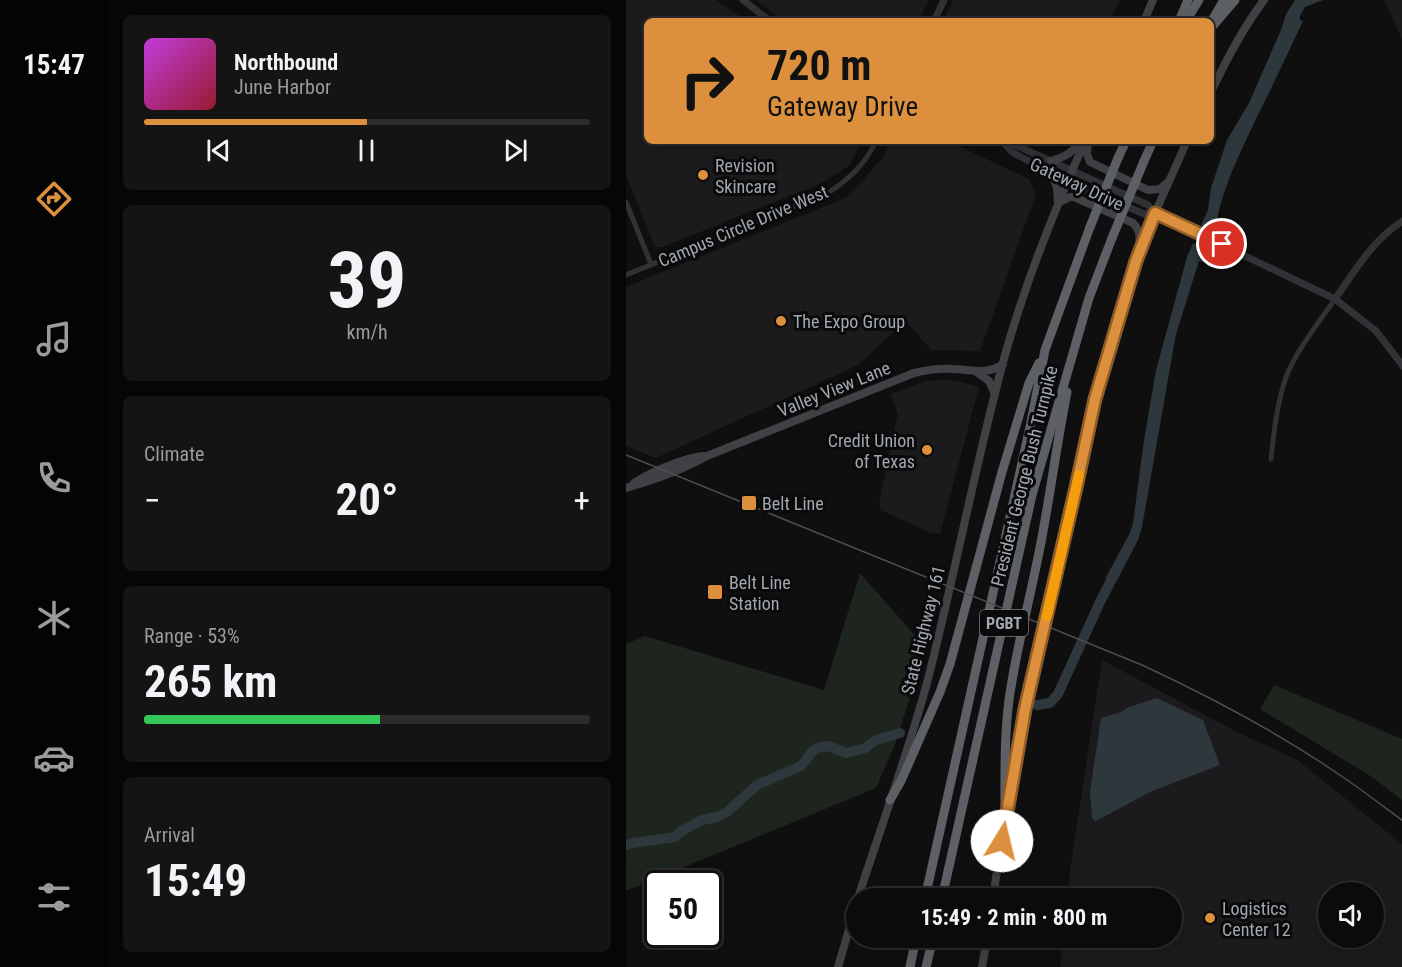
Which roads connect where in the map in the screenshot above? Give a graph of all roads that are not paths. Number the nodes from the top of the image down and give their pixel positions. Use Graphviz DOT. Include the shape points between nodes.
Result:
graph roads {
  1 [pos="743,0"];
  2 [pos="944,0"];
  3 [pos="1153,0"];
  4 [pos="1188,0"];
  5 [pos="1199,0"];
  6 [pos="1224,0"];
  7 [pos="1235,0"];
  8 [pos="1264,0"];
  9 [pos="766,18"];
  10 [pos="935,18"];
  11 [pos="1145,18"];
  12 [pos="1180,18"];
  13 [pos="1188,18"];
  14 [pos="1213,18"];
  15 [pos="1214,24"];
  16 [pos="1214,86"];
  17 [pos="874,144"];
  18 [pos="1003,144"];
  19 [pos="1010,144"];
  20 [pos="1082,144"];
  21 [pos="1084,144"];
  22 [pos="1085,144"];
  23 [pos="1125,144"];
  24 [pos="1151,144"];
  25 [pos="1186,144"];
  26 [pos="1051,161"];
  27 [pos="1072,170"];
  28 [pos="1052,174"];
  29 [pos="1170,180"];
  30 [pos="1067,181"];
  31 [pos="626,202"];
  32 [pos="1058,202"];
  33 [pos="1155,213"];
  34 [pos="1403,221"];
  35 [pos="1136,261"];
  36 [pos="652,264"];
  37 [pos="626,275"];
  38 [pos="1335,299"];
  39 [pos="1074,349"];
  40 [pos="1045,350"];
  41 [pos="1003,364"];
  42 [pos="1403,366"];
  43 [pos="975,371"];
  44 [pos="995,394"];
  45 [pos="1271,459"];
  46 [pos="626,488"];
  47 [pos="890,800"];
  48 [pos="1005,819"];
  49 [pos="862,888"];
  50 [pos="927,888"];
  51 [pos="944,888"];
  52 [pos="995,888"];
  53 [pos="846,940"];
  54 [pos="914,948"];
  55 [pos="931,948"];
  56 [pos="985,948"];
  57 [pos="838,967"];
  58 [pos="910,967"];
  59 [pos="926,967"];
  60 [pos="982,967"];
  1 -- 9 [label="street"];
  2 -- 10 [label="street"];
  3 -- 11 [label="main road"];
  4 -- 12 [label="highway"];
  5 -- 13 [label="highway"];
  6 -- 14 [label="highway"];
  7 -- 15 [label="highway"];
  8 -- 16 [label="main road"];
  17 -- 36 [label="street, Campus Circle Drive West" via="856,172 828,193"];
  18 -- 28 [label="street, Gateway Drive"];
  19 -- 26 [label="street, Gateway Drive"];
  20 -- 26 [label="main road"];
  21 -- 27 [label="main road"];
  22 -- 29 [label="main road" via="1090,162 1148,190 1160,189"];
  23 -- 40 [label="highway, President George Bush Turnpike / PGBT, bridge"];
  24 -- 39 [label="highway, President George Bush Turnpike / PGBT, bridge" via="1089,298"];
  25 -- 29 [label="main road"];
  26 -- 27 [label="street, Gateway Drive"];
  27 -- 30 [label="main road"];
  27 -- 33 [label="street, Gateway Drive" via="1148,205"];
  28 -- 30 [label="street, Gateway Drive"];
  28 -- 32 [label="main road"];
  29 -- 33 [label="main road"];
  30 -- 32 [label="main road"];
  30 -- 33 [label="street, Gateway Drive" via="1144,214"];
  31 -- 36 [label="street"];
  32 -- 35 [label="main road" via="1074,197 1133,223 1140,236"];
  32 -- 41 [label="main road" via="1033,266"];
  33 -- 35 [label="main road"];
  33 -- 38 [label="street, Gateway Drive"];
  34 -- 38 [label="street" via="1367,254"];
  35 -- 48 [label="main road" via="1095,399 1025,709"];
  36 -- 37 [label="street, Campus Circle Drive West"];
  38 -- 42 [label="street, Gateway Drive" via="1376,331"];
  38 -- 45 [label="street" via="1287,376 1275,417"];
  39 -- 48 [label="highway" via="1044,527 1013,670 1006,727"];
  39 -- 51 [label="highway, President George Bush Turnpike / PGBT" via="1032,495"];
  40 -- 47 [label="highway" via="1029,383 1002,472 950,664"];
  40 -- 50 [label="highway, President George Bush Turnpike / PGBT"];
  41 -- 43 [label="main road, Valley View Lane" via="990,371"];
  41 -- 44 [label="main road, State Highway 161"];
  43 -- 44 [label="main road" via="989,381"];
  43 -- 46 [label="main road, Valley View Lane" via="938,369 914,373"];
  44 -- 47 [label="main road, State Highway 161" via="927,682"];
  47 -- 49 [label="main road, State Highway 161"];
  48 -- 52 [label="main road"];
  53 -- 57 [label="main road, State Highway 161"];
  54 -- 58 [label="highway"];
  55 -- 59 [label="highway"];
  56 -- 60 [label="main road"];
}
